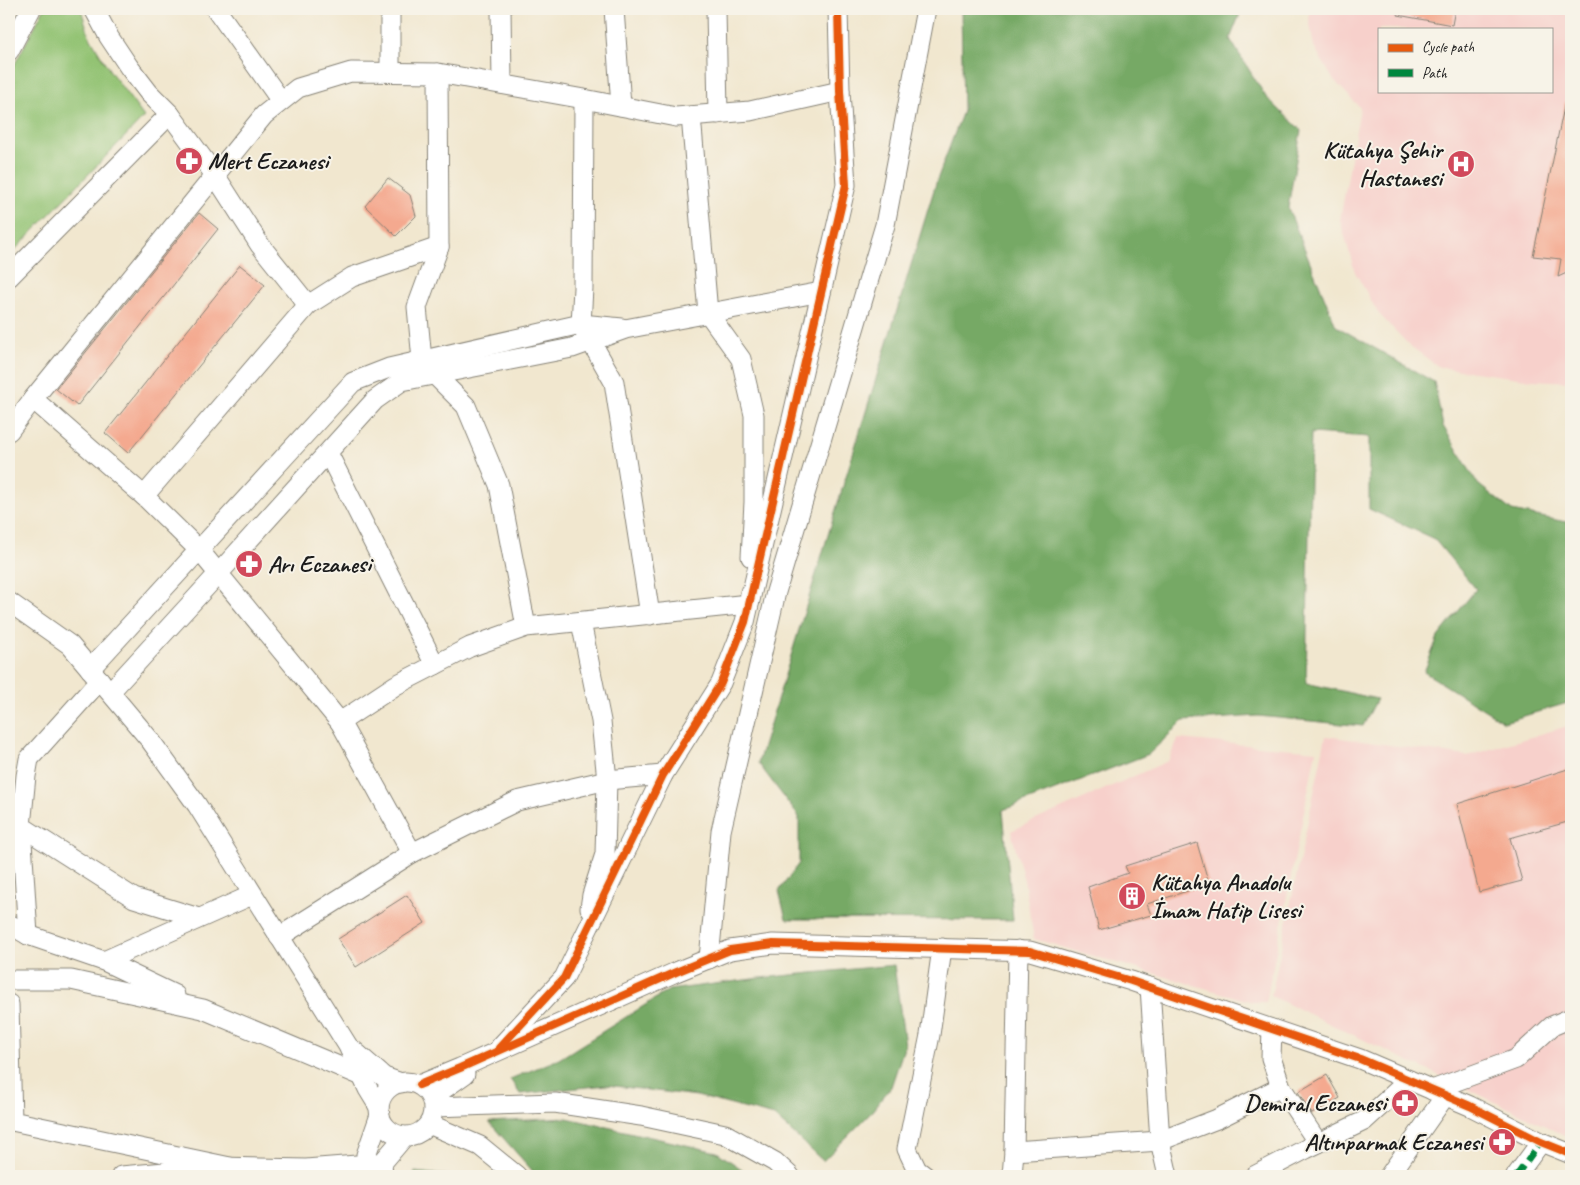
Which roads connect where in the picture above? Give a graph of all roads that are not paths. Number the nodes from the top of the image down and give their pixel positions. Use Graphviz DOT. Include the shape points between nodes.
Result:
graph roads {
  1 [pos="31,9"];
  2 [pos="94,9"];
  3 [pos="216,9"];
  4 [pos="390,9"];
  5 [pos="501,9"];
  6 [pos="614,9"];
  7 [pos="716,9"];
  8 [pos="838,9"];
  9 [pos="926,9"];
  10 [pos="9,51"];
  11 [pos="390,72"];
  12 [pos="438,72"];
  13 [pos="502,84"];
  14 [pos="840,91"];
  15 [pos="584,99"];
  16 [pos="281,101"];
  17 [pos="620,106"];
  18 [pos="170,114"];
  19 [pos="718,114"];
  20 [pos="691,116"];
  21 [pos="215,175"];
  22 [pos="440,247"];
  23 [pos="9,277"];
  24 [pos="821,292"];
  25 [pos="308,305"];
  26 [pos="708,313"];
  27 [pos="581,324"];
  28 [pos="625,329"];
  29 [pos="591,341"];
  30 [pos="422,360"];
  31 [pos="435,375"];
  32 [pos="33,399"];
  33 [pos="9,431"];
  34 [pos="328,453"];
  35 [pos="144,496"];
  36 [pos="199,550"];
  37 [pos="218,574"];
  38 [pos="9,602"];
  39 [pos="749,604"];
  40 [pos="650,614"];
  41 [pos="581,622"];
  42 [pos="526,627"];
  43 [pos="435,665"];
  44 [pos="100,680"];
  45 [pos="340,722"];
  46 [pos="663,775"];
  47 [pos="9,780"];
  48 [pos="607,780"];
  49 [pos="24,790"];
  50 [pos="22,826"];
  51 [pos="16,853"];
  52 [pos="412,853"];
  53 [pos="252,895"];
  54 [pos="199,918"];
  55 [pos="9,924"];
  56 [pos="28,935"];
  57 [pos="279,937"];
  58 [pos="585,937"];
  59 [pos="942,948"];
  60 [pos="1018,950"];
  61 [pos="709,959"];
  62 [pos="104,962"];
  63 [pos="9,980"];
  64 [pos="1150,987"];
  65 [pos="9,1004"];
  66 [pos="203,1009"];
  67 [pos="1571,1018"];
  68 [pos="1272,1029"];
  69 [pos="9,1039"];
  70 [pos="348,1046"];
  71 [pos="495,1052"];
  72 [pos="362,1076"];
  73 [pos="10,1079"];
  74 [pos="1409,1080"];
  75 [pos="1281,1087"];
  76 [pos="1439,1093"];
  77 [pos="423,1099"];
  78 [pos="380,1111"];
  79 [pos="404,1137"];
  80 [pos="1160,1141"];
  81 [pos="1541,1142"];
  82 [pos="1318,1143"];
  83 [pos="1014,1151"];
  84 [pos="1571,1154"];
  85 [pos="230,1167"];
  86 [pos="375,1170"];
  87 [pos="184,1173"];
  88 [pos="121,1176"];
  89 [pos="517,1176"];
  90 [pos="790,1176"];
  91 [pos="925,1176"];
  92 [pos="1012,1176"];
  93 [pos="1168,1176"];
  94 [pos="1254,1176"];
  95 [pos="1389,1176"];
  96 [pos="1516,1176"];
  1 -- 10 [label="street"];
  2 -- 18 [label="street" via="129,67"];
  3 -- 16 [label="street"];
  4 -- 11 [label="street"];
  5 -- 13 [label="street"];
  6 -- 17 [label="street"];
  7 -- 19 [label="street"];
  8 -- 14 [label="street"];
  9 -- 61 [label="street" via="885,225 776,592 723,821"];
  11 -- 12 [label="street"];
  11 -- 16 [label="street" via="351,72 298,88"];
  12 -- 13 [label="street"];
  12 -- 22 [label="street"];
  13 -- 15 [label="street"];
  14 -- 19 [label="street" via="750,111"];
  14 -- 24 [label="street" via="846,185"];
  15 -- 17 [label="street"];
  15 -- 27 [label="street"];
  16 -- 21 [label="street" via="264,115"];
  17 -- 20 [label="street" via="676,117"];
  18 -- 21 [label="street"];
  18 -- 23 [label="street"];
  19 -- 20 [label="street"];
  20 -- 26 [label="street"];
  21 -- 25 [label="street" via="260,245"];
  21 -- 32 [label="street"];
  22 -- 25 [label="street" via="352,277"];
  22 -- 30 [label="street" via="417,307"];
  24 -- 26 [label="street"];
  24 -- 39 [label="street"];
  25 -- 35 [label="street"];
  26 -- 28 [label="street"];
  26 -- 39 [label="street" via="741,359 754,415"];
  27 -- 28 [label="street"];
  27 -- 29 [label="street"];
  27 -- 30 [label="street"];
  28 -- 29 [label="street"];
  29 -- 31 [label="street" via="572,348"];
  29 -- 40 [label="street" via="614,382"];
  30 -- 31 [label="street"];
  30 -- 36 [label="street" via="388,368 353,382"];
  31 -- 34 [label="street" via="402,381 375,400"];
  31 -- 42 [label="street" via="466,406 499,485"];
  32 -- 33 [label="street"];
  32 -- 35 [label="street"];
  34 -- 37 [label="street"];
  34 -- 43 [label="street"];
  35 -- 36 [label="street"];
  36 -- 37 [label="street"];
  36 -- 44 [label="street"];
  37 -- 44 [label="street"];
  37 -- 45 [label="street"];
  38 -- 44 [label="street" via="70,646"];
  39 -- 40 [label="street"];
  39 -- 46 [label="street" via="722,683"];
  40 -- 41 [label="street"];
  41 -- 42 [label="street"];
  41 -- 48 [label="street" via="601,721"];
  42 -- 43 [label="street"];
  43 -- 45 [label="street" via="396,685"];
  44 -- 49 [label="street" via="29,759"];
  44 -- 53 [label="street" via="150,740 197,805"];
  45 -- 52 [label="street"];
  46 -- 48 [label="street"];
  46 -- 58 [label="street"];
  47 -- 49 [label="street"];
  48 -- 52 [label="street" via="517,801"];
  48 -- 58 [label="street" via="605,854 592,895"];
  49 -- 50 [label="street"];
  50 -- 51 [label="street"];
  50 -- 54 [label="street" via="134,898"];
  51 -- 56 [label="street"];
  52 -- 57 [label="street"];
  53 -- 54 [label="street"];
  53 -- 57 [label="street"];
  54 -- 62 [label="street"];
  55 -- 56 [label="street"];
  56 -- 62 [label="street"];
  57 -- 70 [label="street"];
  58 -- 71 [label="street" via="564,978"];
  59 -- 60 [label="street"];
  59 -- 61 [label="street" via="773,944 730,950"];
  59 -- 91 [label="street" via="930,1035 907,1149 917,1170"];
  60 -- 64 [label="street"];
  60 -- 83 [label="street"];
  61 -- 71 [label="street"];
  62 -- 66 [label="street"];
  63 -- 66 [label="street" via="71,980"];
  64 -- 68 [label="street"];
  64 -- 80 [label="street"];
  65 -- 69 [label="street"];
  66 -- 72 [label="street"];
  67 -- 76 [label="street" via="1552,1026 1516,1059"];
  68 -- 74 [label="street" via="1360,1059"];
  68 -- 75 [label="street" via="1271,1058"];
  69 -- 73 [label="street"];
  70 -- 72 [label="street"];
  70 -- 77 [label="street" via="384,1077"];
  71 -- 77 [label="street"];
  72 -- 78 [label="street"];
  73 -- 85 [label="street" via="12,1122"];
  74 -- 76 [label="street"];
  74 -- 82 [label="street" via="1364,1121"];
  75 -- 80 [label="street" via="1217,1119"];
  75 -- 82 [label="street"];
  76 -- 81 [label="street"];
  76 -- 95 [label="street"];
  77 -- 78 [label="street" via="393,1086 381,1098"];
  77 -- 79 [label="street" via="419,1134"];
  77 -- 89 [label="street"];
  77 -- 90 [label="street" via="555,1103 641,1116 725,1134 775,1162"];
  78 -- 79 [label="street" via="388,1130"];
  78 -- 86 [label="street" via="366,1155"];
  79 -- 86 [label="street"];
  80 -- 83 [label="street"];
  80 -- 93 [label="street"];
  81 -- 84 [label="street"];
  81 -- 96 [label="street"];
  82 -- 94 [label="street"];
  83 -- 92 [label="street"];
  85 -- 86 [label="street"];
  85 -- 87 [label="street"];
  87 -- 88 [label="street"];
}
